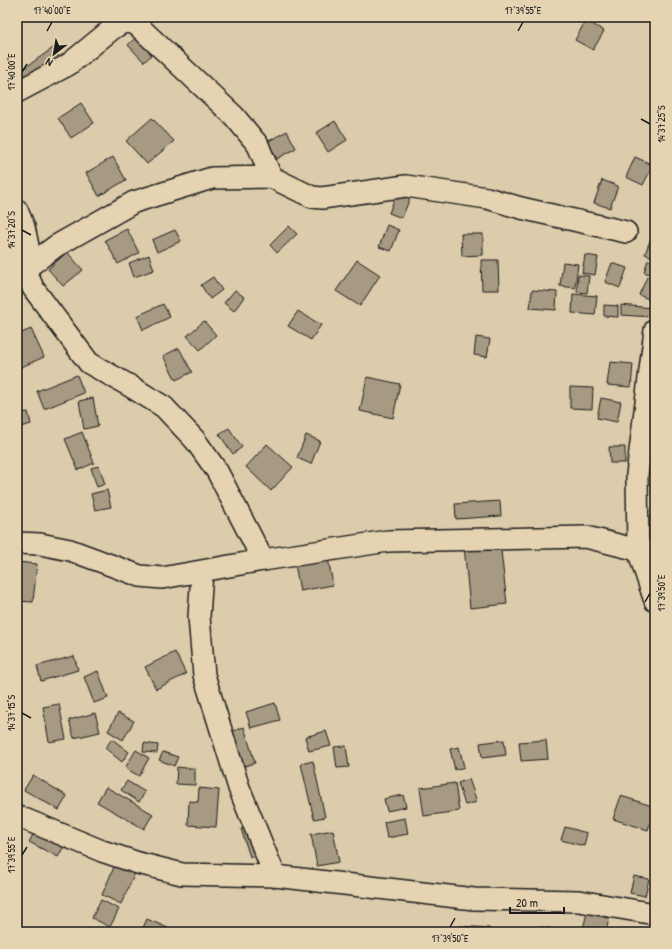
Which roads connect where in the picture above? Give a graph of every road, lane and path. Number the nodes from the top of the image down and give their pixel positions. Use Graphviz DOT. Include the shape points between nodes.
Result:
graph roads {
  1 [pos="17,92"];
  2 [pos="271,177"];
  3 [pos="17,210"];
  4 [pos="626,232"];
  5 [pos="21,271"];
  6 [pos="655,330"];
  7 [pos="17,542"];
  8 [pos="646,551"];
  9 [pos="263,560"];
  10 [pos="202,572"];
  11 [pos="655,601"];
  12 [pos="17,816"];
  13 [pos="275,876"];
  14 [pos="655,914"];
  1 -- 2 [label="street" via="68,65 124,22 136,24 234,116 258,145"];
  2 -- 4 [label="street" via="312,197 322,198 406,186 487,198"];
  2 -- 5 [label="street" via="212,178 134,202 56,246"];
  3 -- 5 [label="street" via="28,246"];
  5 -- 9 [label="street" via="89,363 164,407 195,440 217,471"];
  6 -- 8 [label="street" via="637,475"];
  7 -- 10 [label="street" via="70,550 140,576 162,578"];
  8 -- 9 [label="street" via="586,537 542,536 388,541"];
  8 -- 11 [label="street"];
  9 -- 10 [label="street"];
  10 -- 13 [label="street" via="199,617 204,675 239,788"];
  12 -- 13 [label="street" via="102,851 182,874"];
  13 -- 14 [label="street" via="474,899 580,901"];
}
